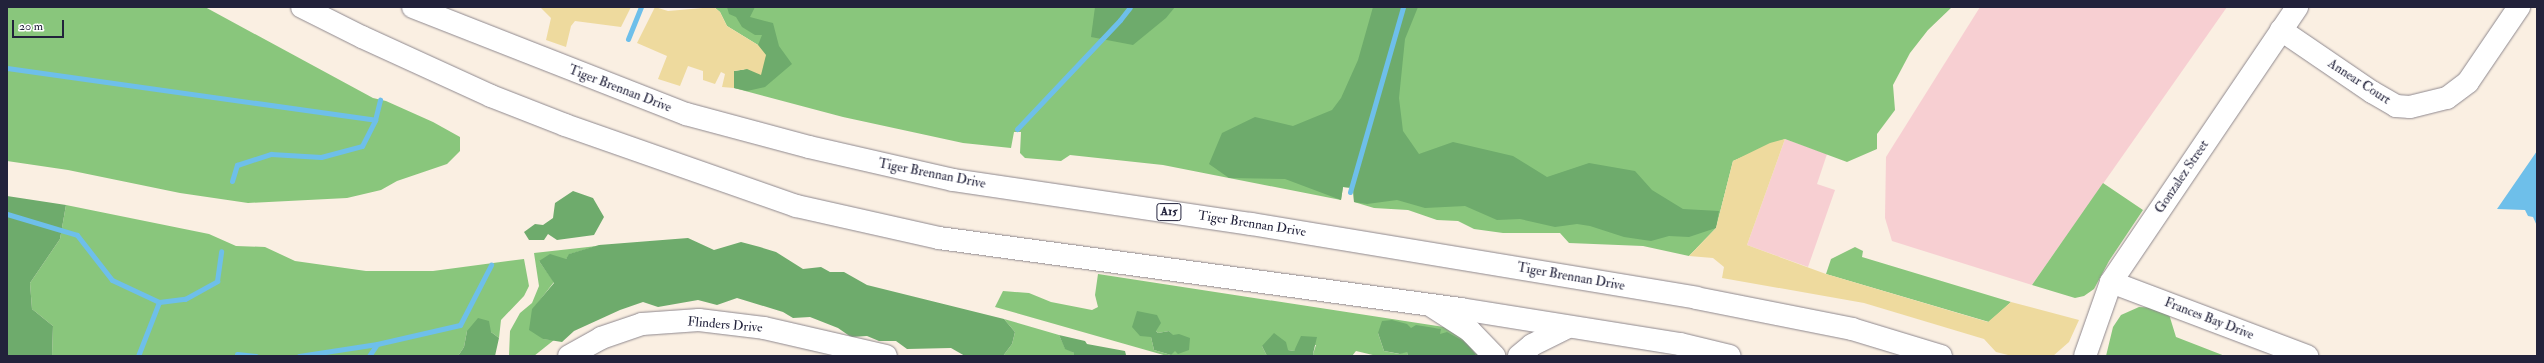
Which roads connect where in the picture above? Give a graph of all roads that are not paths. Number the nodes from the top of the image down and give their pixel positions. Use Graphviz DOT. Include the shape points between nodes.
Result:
graph roads {
  1 [pos="302,7"];
  2 [pos="413,7"];
  3 [pos="2297,7"];
  4 [pos="2519,7"];
  5 [pos="2281,30"];
  6 [pos="2111,282"];
  7 [pos="1430,305"];
  8 [pos="1568,327"];
  9 [pos="569,356"];
  10 [pos="886,356"];
  11 [pos="1494,356"];
  12 [pos="1519,356"];
  13 [pos="1730,356"];
  14 [pos="1941,356"];
  15 [pos="2085,356"];
  16 [pos="2307,356"];
  1 -- 7 [label="main road" via="491,96 565,125 796,206 939,238"];
  2 -- 14 [label="main road, Tiger Brennan Drive / A15" via="686,114 809,147 953,180 1251,224 1696,298 1852,329"];
  3 -- 5 [label="main road, Gonzalez Street"];
  4 -- 5 [label="main road, Annear Court" via="2468,82 2447,98 2410,107 2396,106 2372,92"];
  5 -- 6 [label="main road, Gonzalez Street"];
  6 -- 15 [label="main road, Gonzalez Street"];
  6 -- 16 [label="main road, Frances Bay Drive"];
  7 -- 8 [label="main road"];
  7 -- 11 [label="main road" via="1470,331"];
  8 -- 12 [label="main road" via="1532,345"];
  8 -- 13 [label="main road" via="1680,344"];
  9 -- 10 [label="main road, Flinders Drive" via="601,338 642,324 699,320 764,328"];
}
